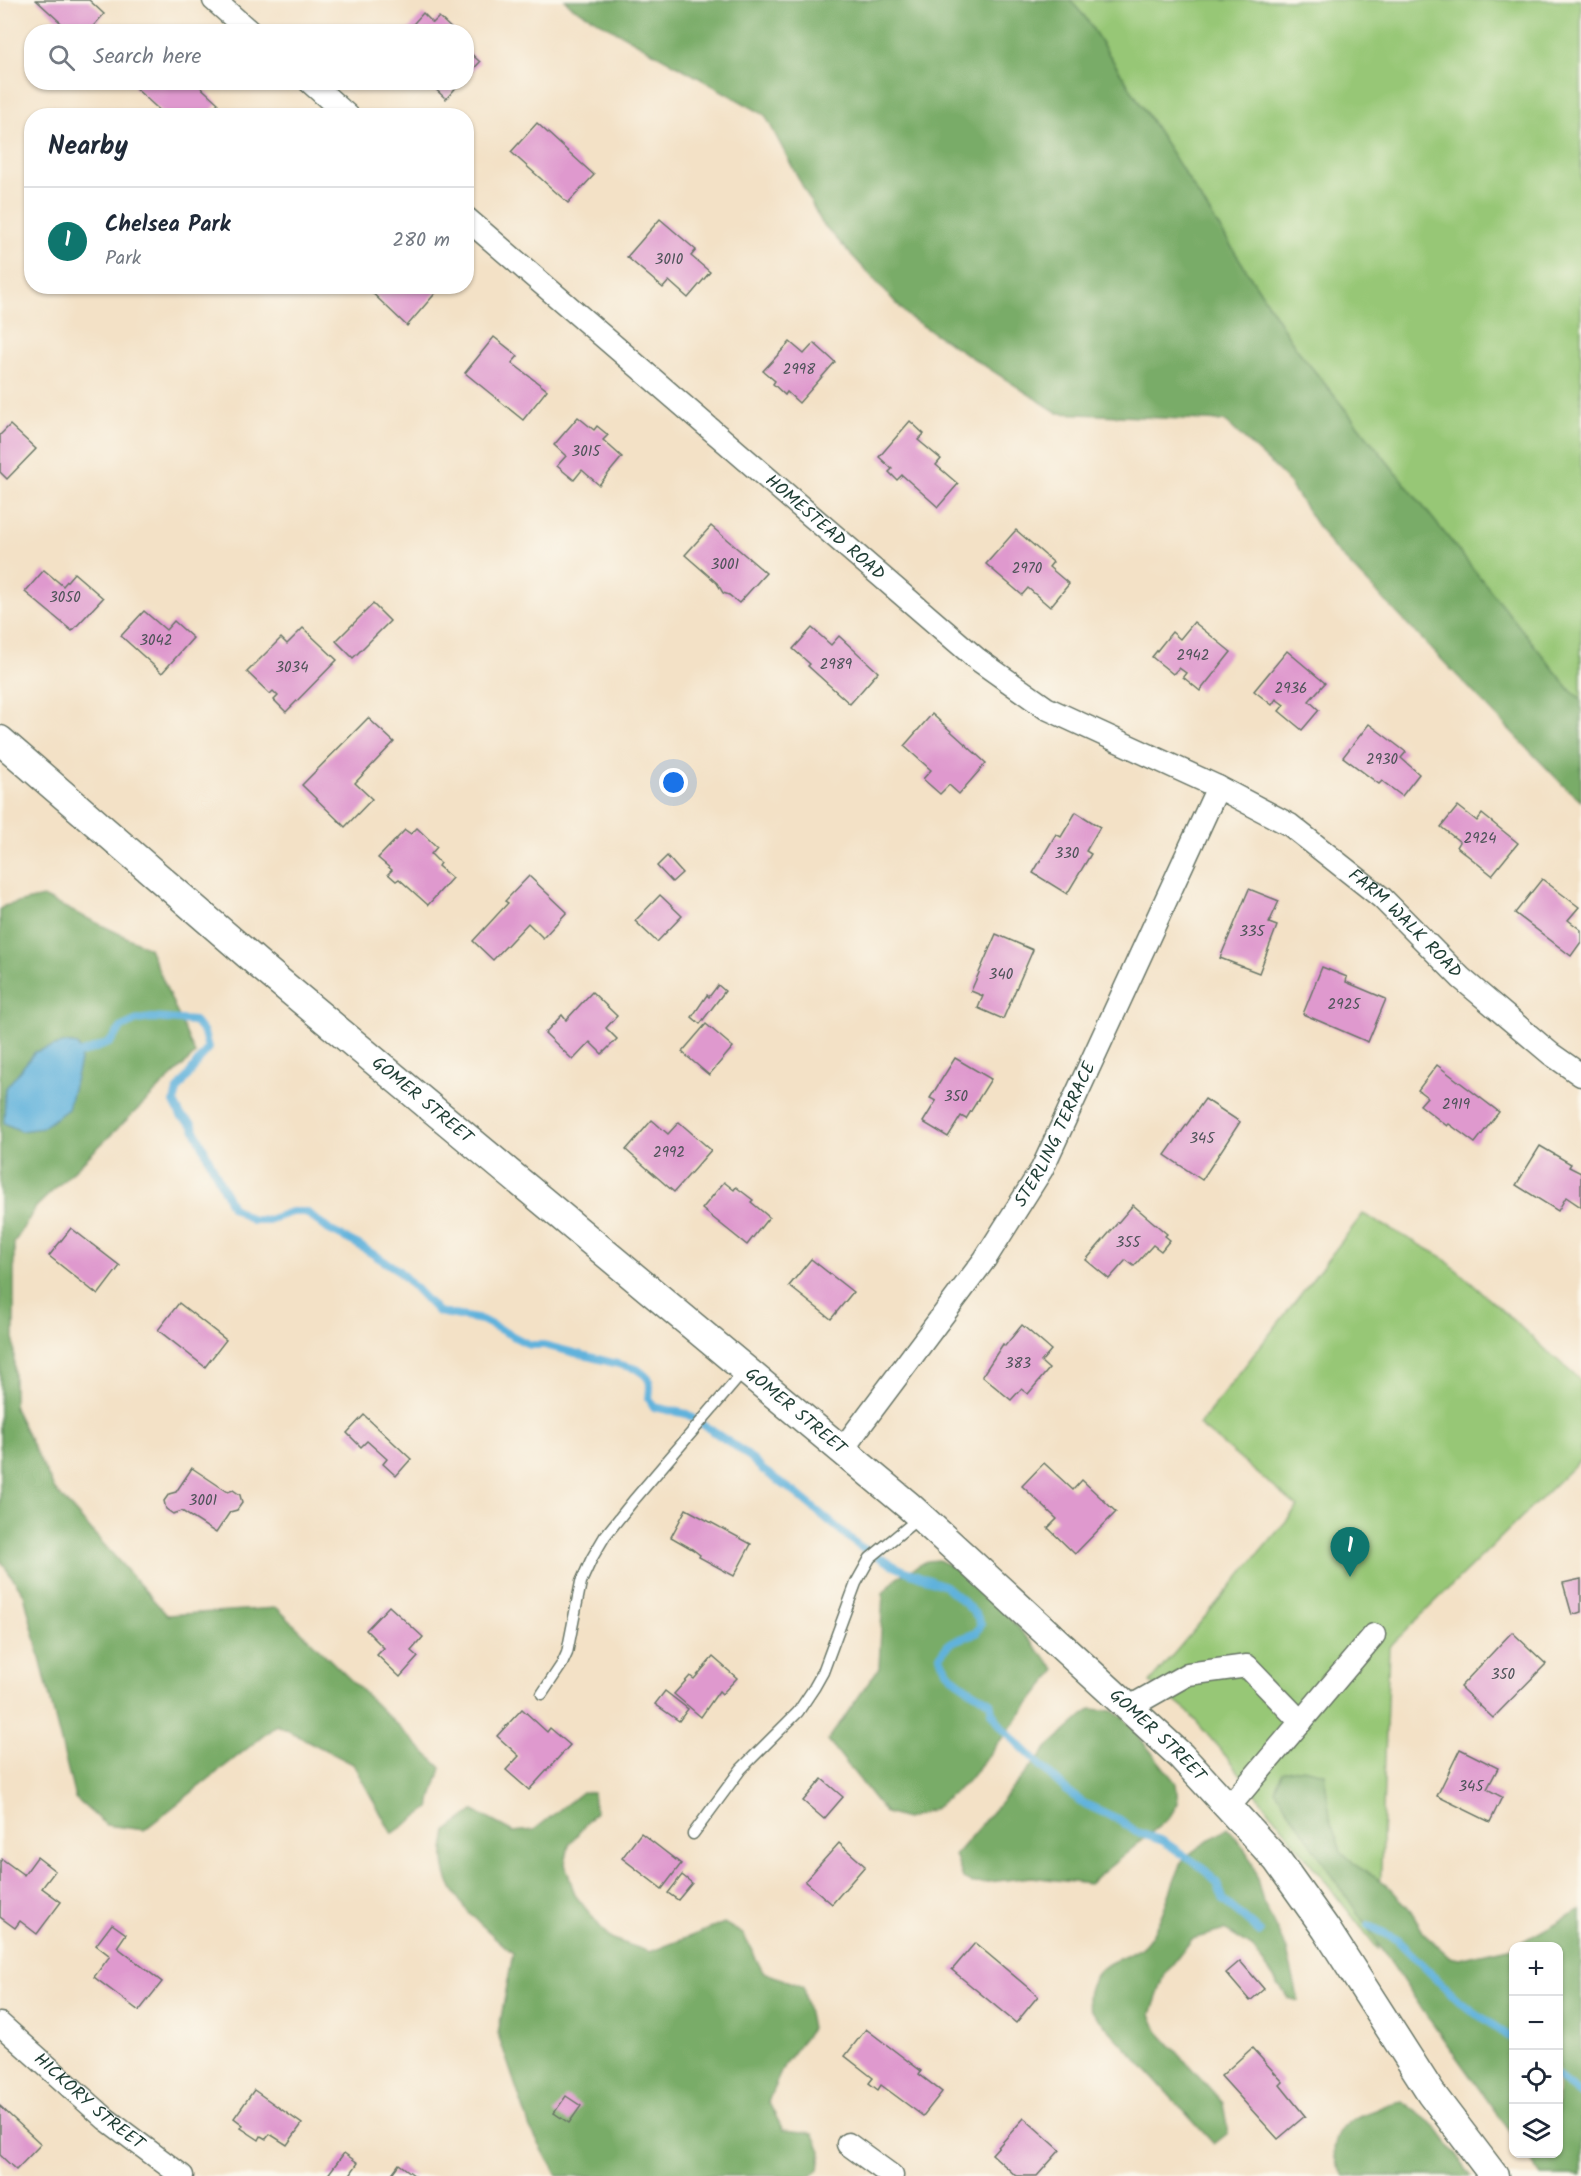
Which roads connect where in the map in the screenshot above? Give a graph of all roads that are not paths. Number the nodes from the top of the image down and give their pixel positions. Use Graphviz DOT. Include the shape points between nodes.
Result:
graph roads {
  1 [pos="214,0"];
  2 [pos="241,24"];
  3 [pos="319,90"];
  4 [pos="339,108"];
  5 [pos="474,225"];
  6 [pos="0,740"];
  7 [pos="1218,787"];
  8 [pos="1581,1075"];
  9 [pos="745,1369"];
  10 [pos="842,1450"];
  11 [pos="920,1517"];
  12 [pos="1374,1635"];
  13 [pos="542,1694"];
  14 [pos="1128,1708"];
  15 [pos="1301,1722"];
  16 [pos="1228,1808"];
  17 [pos="693,1834"];
  18 [pos="0,2024"];
  19 [pos="848,2144"];
  20 [pos="182,2176"];
  21 [pos="892,2176"];
  22 [pos="1494,2176"];
  1 -- 2 [label="street"];
  3 -- 4 [label="street"];
  5 -- 7 [label="street, HOMESTEAD ROAD" via="977,659 1046,708"];
  6 -- 9 [label="street, GOMER STREET" via="262,967"];
  7 -- 8 [label="street, FARM WALK ROAD" via="1290,825 1383,897 1461,978"];
  7 -- 10 [label="street, STERLING TERRACE" via="1042,1169 985,1259"];
  9 -- 10 [label="street, GOMER STREET"];
  9 -- 13 [label="lane" via="605,1536 581,1582 567,1653"];
  10 -- 11 [label="street, GOMER STREET"];
  11 -- 14 [label="street, GOMER STREET"];
  11 -- 17 [label="lane" via="870,1558 814,1688 798,1712 741,1769"];
  12 -- 15 [label="street"];
  14 -- 15 [label="street" via="1188,1674 1247,1666"];
  14 -- 16 [label="street, GOMER STREET" via="1181,1756"];
  15 -- 16 [label="street"];
  16 -- 22 [label="street, GOMER STREET" via="1277,1860 1431,2093"];
  18 -- 20 [label="street, HICKORY STREET" via="106,2119"];
  19 -- 21 [label="street"];
}
